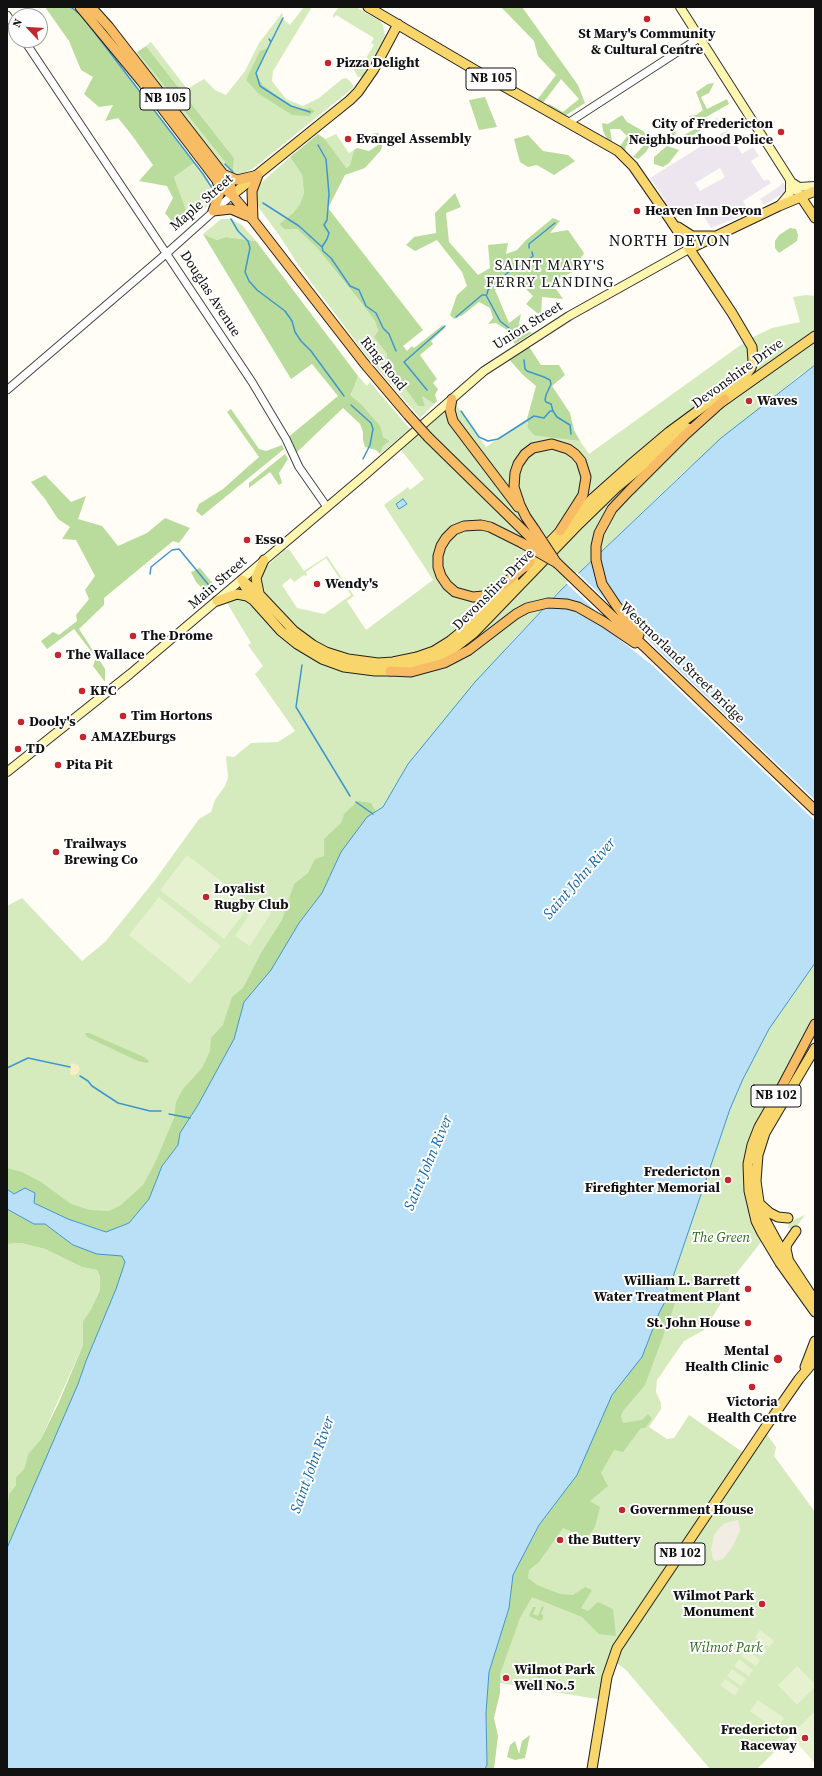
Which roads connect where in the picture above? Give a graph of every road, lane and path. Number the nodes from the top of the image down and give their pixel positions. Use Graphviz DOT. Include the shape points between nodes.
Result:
graph roads {
  1 [pos="80,7"];
  2 [pos="91,7"];
  3 [pos="680,7"];
  4 [pos="370,8"];
  5 [pos="398,24"];
  6 [pos="415,35"];
  7 [pos="699,38"];
  8 [pos="386,46"];
  9 [pos="29,48"];
  10 [pos="568,123"];
  11 [pos="218,175"];
  12 [pos="258,175"];
  13 [pos="789,180"];
  14 [pos="815,186"];
  15 [pos="815,191"];
  16 [pos="232,195"];
  17 [pos="815,195"];
  18 [pos="801,197"];
  19 [pos="780,206"];
  20 [pos="815,210"];
  21 [pos="213,211"];
  22 [pos="669,218"];
  23 [pos="815,218"];
  24 [pos="253,220"];
  25 [pos="714,236"];
  26 [pos="689,249"];
  27 [pos="167,253"];
  28 [pos="815,336"];
  29 [pos="7,390"];
  30 [pos="452,399"];
  31 [pos="725,399"];
  32 [pos="327,507"];
  33 [pos="526,518"];
  34 [pos="560,531"];
  35 [pos="529,536"];
  36 [pos="264,560"];
  37 [pos="530,562"];
  38 [pos="557,563"];
  39 [pos="242,580"];
  40 [pos="258,598"];
  41 [pos="217,601"];
  42 [pos="659,660"];
  43 [pos="390,671"];
  44 [pos="126,678"];
  45 [pos="7,772"];
  46 [pos="7,778"];
  47 [pos="815,810"];
  48 [pos="815,1024"];
  49 [pos="815,1033"];
  50 [pos="815,1048"];
  51 [pos="778,1094"];
  52 [pos="759,1202"];
  53 [pos="788,1218"];
  54 [pos="796,1231"];
  55 [pos="788,1260"];
  56 [pos="811,1298"];
  57 [pos="815,1312"];
  58 [pos="815,1341"];
  59 [pos="815,1360"];
  60 [pos="799,1379"];
  61 [pos="592,1769"];
  1 -- 11 [label="highway, Ring Road / NB 105"];
  2 -- 11 [label="highway, Ring Road / NB 105"];
  3 -- 7 [label="main road"];
  4 -- 5 [label="main road"];
  4 -- 8 [label="main road" via="387,25"];
  5 -- 6 [label="main road, NB 105"];
  5 -- 8 [label="main road, Maple Street"];
  6 -- 8 [label="main road" via="400,34"];
  6 -- 10 [label="main road, NB 105"];
  7 -- 10 [label="street"];
  7 -- 13 [label="main road"];
  8 -- 12 [label="main road, Maple Street" via="363,86 350,100"];
  9 -- 27 [label="street, Douglas Avenue"];
  10 -- 22 [label="main road, NB 105" via="608,144 626,158"];
  11 -- 12 [label="highway" via="237,180"];
  11 -- 16 [label="highway, Ring Road / NB 105" via="230,183"];
  11 -- 21 [label="highway" via="220,189"];
  12 -- 16 [label="main road, Maple Street"];
  12 -- 24 [label="highway" via="252,191"];
  13 -- 14 [label="main road" via="799,187"];
  13 -- 18 [label="main road"];
  13 -- 19 [label="main road" via="790,193"];
  15 -- 18 [label="main road, Union Street"];
  16 -- 21 [label="street, Maple Street"];
  16 -- 24 [label="highway, Ring Road"];
  17 -- 20 [label="main road"];
  18 -- 19 [label="main road, Union Street"];
  18 -- 23 [label="main road"];
  19 -- 25 [label="main road, Union Street"];
  21 -- 24 [label="highway" via="231,209"];
  21 -- 27 [label="street, Maple Street"];
  22 -- 25 [label="main road" via="681,230 692,236"];
  22 -- 26 [label="main road, NB 105"];
  24 -- 35 [label="highway, Ring Road, bridge" via="383,387 428,437"];
  25 -- 26 [label="main road, Union Street"];
  26 -- 30 [label="main road, Union Street" via="526,342 484,370"];
  26 -- 34 [label="main road, Devonshire Drive" via="752,347 751,368 745,376 649,448"];
  27 -- 29 [label="street, Maple Street"];
  27 -- 32 [label="street, Douglas Avenue" via="252,382 300,467"];
  28 -- 31 [label="main road, Devonshire Drive"];
  30 -- 32 [label="main road, Union Street"];
  30 -- 33 [label="highway" via="450,410 453,421"];
  31 -- 42 [label="highway" via="645,474 612,509 599,532 596,560 602,584"];
  31 -- 43 [label="main road, Devonshire Drive" via="616,488 462,642 437,658"];
  32 -- 36 [label="main road, Main Street"];
  33 -- 34 [label="highway" via="514,487 518,464 525,454 534,448 552,444 568,449 581,461 586,486 579,504"];
  33 -- 35 [label="highway"];
  34 -- 37 [label="main road, Devonshire Drive"];
  35 -- 37 [label="highway" via="477,525 464,526 454,530 446,538 438,556 438,567 441,576 455,592 473,597 483,596 503,585"];
  35 -- 38 [label="highway, bridge"];
  35 -- 38 [label="highway, bridge"];
  36 -- 39 [label="main road, Main Street"];
  36 -- 40 [label="main road" via="256,578"];
  37 -- 40 [label="main road, Devonshire Drive" via="477,618 450,641 434,651 393,662 364,662 326,652 304,639"];
  38 -- 42 [label="highway, Westmorland Street Bridge"];
  39 -- 40 [label="main road, Devonshire Drive"];
  39 -- 41 [label="main road, Main Street"];
  40 -- 41 [label="main road" via="237,594"];
  40 -- 43 [label="main road, Devonshire Drive" via="282,631 297,644 322,659 355,669"];
  41 -- 44 [label="main road, Main Street"];
  42 -- 43 [label="highway" via="590,613 567,604 553,602 538,604 516,614 479,644 452,660 416,671"];
  42 -- 47 [label="highway, Westmorland Street Bridge"];
  44 -- 45 [label="main road, Main Street"];
  44 -- 46 [label="main road, Main Street" via="89,714"];
  48 -- 51 [label="highway"];
  49 -- 51 [label="main road, NB 102"];
  50 -- 52 [label="main road, NB 102" via="774,1115 761,1144 756,1172"];
  51 -- 56 [label="main road, NB 102" via="752,1145 748,1164 749,1191 762,1233 780,1263"];
  52 -- 53 [label="main road" via="770,1213"];
  52 -- 55 [label="main road, NB 102" via="772,1234"];
  54 -- 55 [label="main road" via="787,1244"];
  55 -- 56 [label="main road, NB 102"];
  56 -- 57 [label="main road, NB 102"];
  58 -- 60 [label="main road, NB 102"];
  59 -- 60 [label="main road, NB 102"];
  60 -- 61 [label="main road, NB 102" via="617,1648 607,1677"];
}
